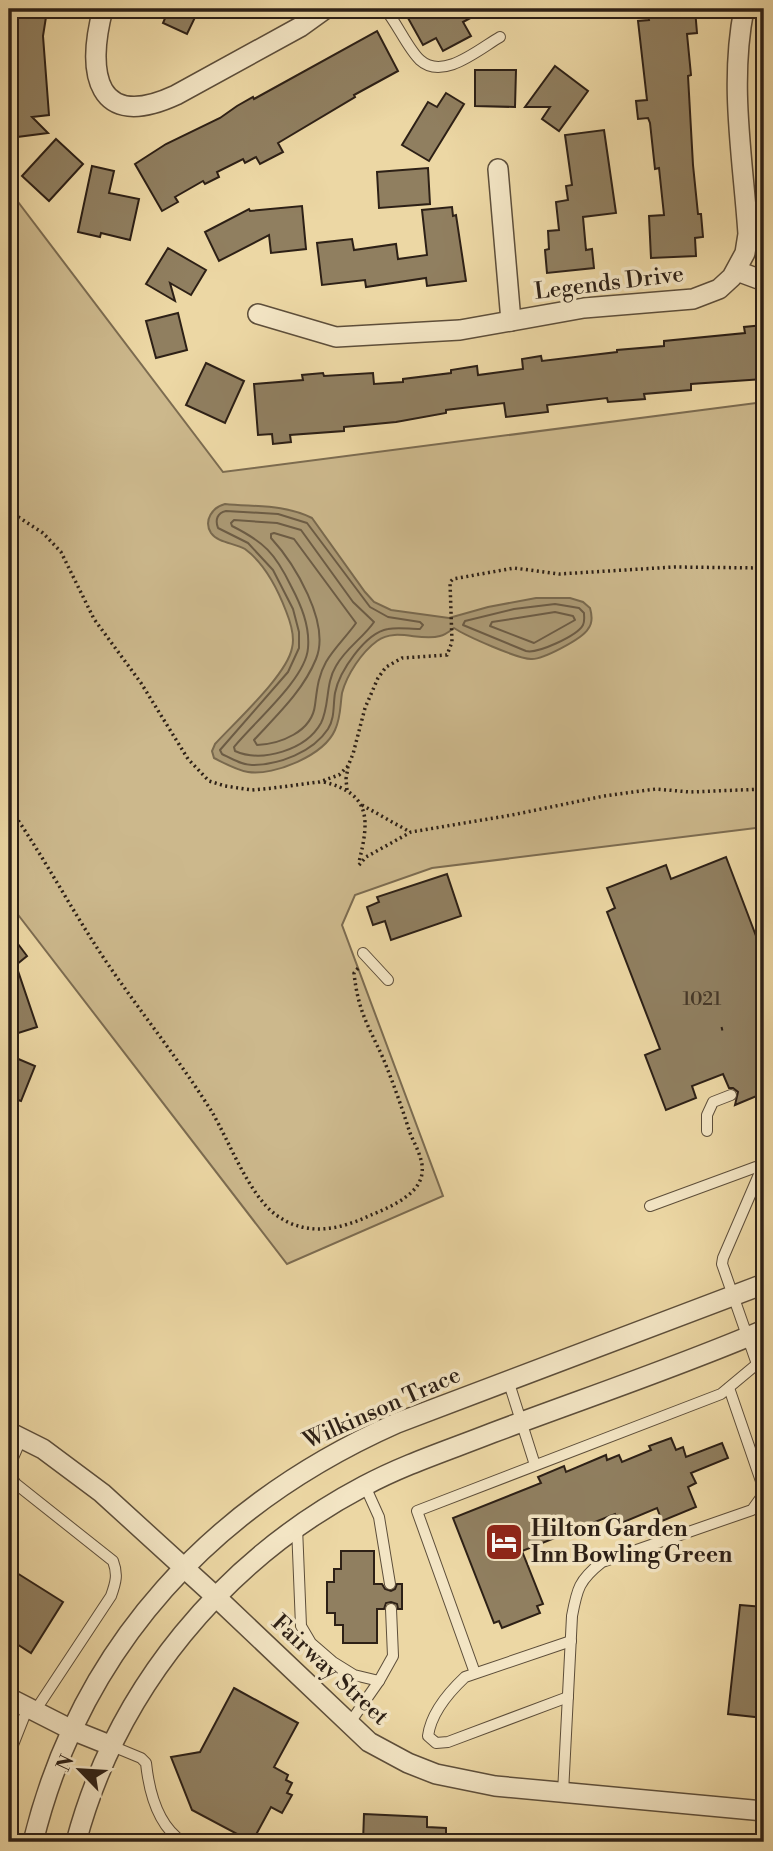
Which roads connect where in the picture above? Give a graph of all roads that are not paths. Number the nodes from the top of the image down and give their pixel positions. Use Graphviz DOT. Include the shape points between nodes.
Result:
graph roads {
  1 [pos="103,9"];
  2 [pos="325,9"];
  3 [pos="385,9"];
  4 [pos="744,9"];
  5 [pos="500,37"];
  6 [pos="498,169"];
  7 [pos="737,271"];
  8 [pos="764,281"];
  9 [pos="258,314"];
  10 [pos="511,321"];
  11 [pos="365,955"];
  12 [pos="388,980"];
  13 [pos="731,1095"];
  14 [pos="708,1131"];
  15 [pos="763,1165"];
  16 [pos="650,1206"];
  17 [pos="764,1284"];
  18 [pos="732,1296"];
  19 [pos="756,1334"];
  20 [pos="508,1380"];
  21 [pos="729,1388"];
  22 [pos="520,1422"];
  23 [pos="13,1443"];
  24 [pos="535,1465"];
  25 [pos="9,1467"];
  26 [pos="9,1474"];
  27 [pos="365,1486"];
  28 [pos="297,1527"];
  29 [pos="184,1568"];
  30 [pos="390,1584"];
  31 [pos="215,1596"];
  32 [pos="391,1609"];
  33 [pos="570,1641"];
  34 [pos="475,1673"];
  35 [pos="379,1681"];
  36 [pos="568,1697"];
  37 [pos="9,1698"];
  38 [pos="31,1709"];
  39 [pos="349,1724"];
  40 [pos="72,1730"];
  41 [pos="112,1746"];
  42 [pos="9,1755"];
  43 [pos="563,1793"];
  44 [pos="764,1811"];
  45 [pos="33,1842"];
  46 [pos="76,1842"];
  47 [pos="183,1842"];
  1 -- 2 [label="street" via="95,60 99,81 117,103 140,108 208,79"];
  3 -- 5 [label="lane" via="420,60 433,67 450,66"];
  4 -- 7 [label="street" via="736,101 748,234"];
  6 -- 10 [label="street"];
  7 -- 8 [label="street"];
  7 -- 10 [label="street, Legends Drive" via="719,289 693,299 584,308"];
  9 -- 10 [label="street, Legends Drive" via="336,337 460,330"];
  11 -- 12 [label="lane"];
  13 -- 14 [label="lane" via="713,1102 707,1115"];
  15 -- 16 [label="lane"];
  15 -- 18 [label="lane" via="723,1258"];
  17 -- 18 [label="street, Wilkinson Trace"];
  18 -- 19 [label="lane"];
  18 -- 20 [label="street, Wilkinson Trace"];
  19 -- 21 [label="lane" via="757,1364"];
  19 -- 22 [label="street"];
  20 -- 22 [label="lane"];
  20 -- 29 [label="street, Wilkinson Trace" via="397,1423 316,1463 248,1509"];
  21 -- 24 [label="lane"];
  21 -- 33 [label="lane" via="762,1496 743,1514 602,1562 584,1576 576,1591"];
  22 -- 24 [label="lane"];
  22 -- 27 [label="street"];
  23 -- 25 [label="lane"];
  23 -- 29 [label="street, Fairway Street" via="63,1462"];
  24 -- 34 [label="lane" via="417,1511"];
  26 -- 38 [label="lane" via="113,1560 117,1570 111,1596"];
  27 -- 28 [label="street"];
  27 -- 30 [label="lane" via="379,1517"];
  28 -- 31 [label="street"];
  28 -- 35 [label="lane" via="301,1626 310,1643 354,1675"];
  29 -- 31 [label="street, Fairway Street"];
  29 -- 40 [label="street, Wilkinson Trace" via="124,1640"];
  31 -- 39 [label="street, Fairway Street"];
  31 -- 41 [label="street" via="155,1671"];
  32 -- 35 [label="lane" via="393,1656"];
  33 -- 34 [label="lane"];
  33 -- 36 [label="lane"];
  34 -- 36 [label="lane" via="452,1690 430,1722 428,1735 436,1743"];
  35 -- 39 [label="lane"];
  36 -- 43 [label="lane"];
  37 -- 38 [label="street"];
  38 -- 40 [label="street"];
  38 -- 42 [label="lane"];
  39 -- 43 [label="street, Fairway Street" via="369,1742 436,1774"];
  40 -- 41 [label="street"];
  40 -- 45 [label="street, Wilkinson Trace"];
  41 -- 46 [label="street"];
  41 -- 47 [label="lane" via="146,1763 162,1821"];
  43 -- 44 [label="street, Fairway Street"];
}
